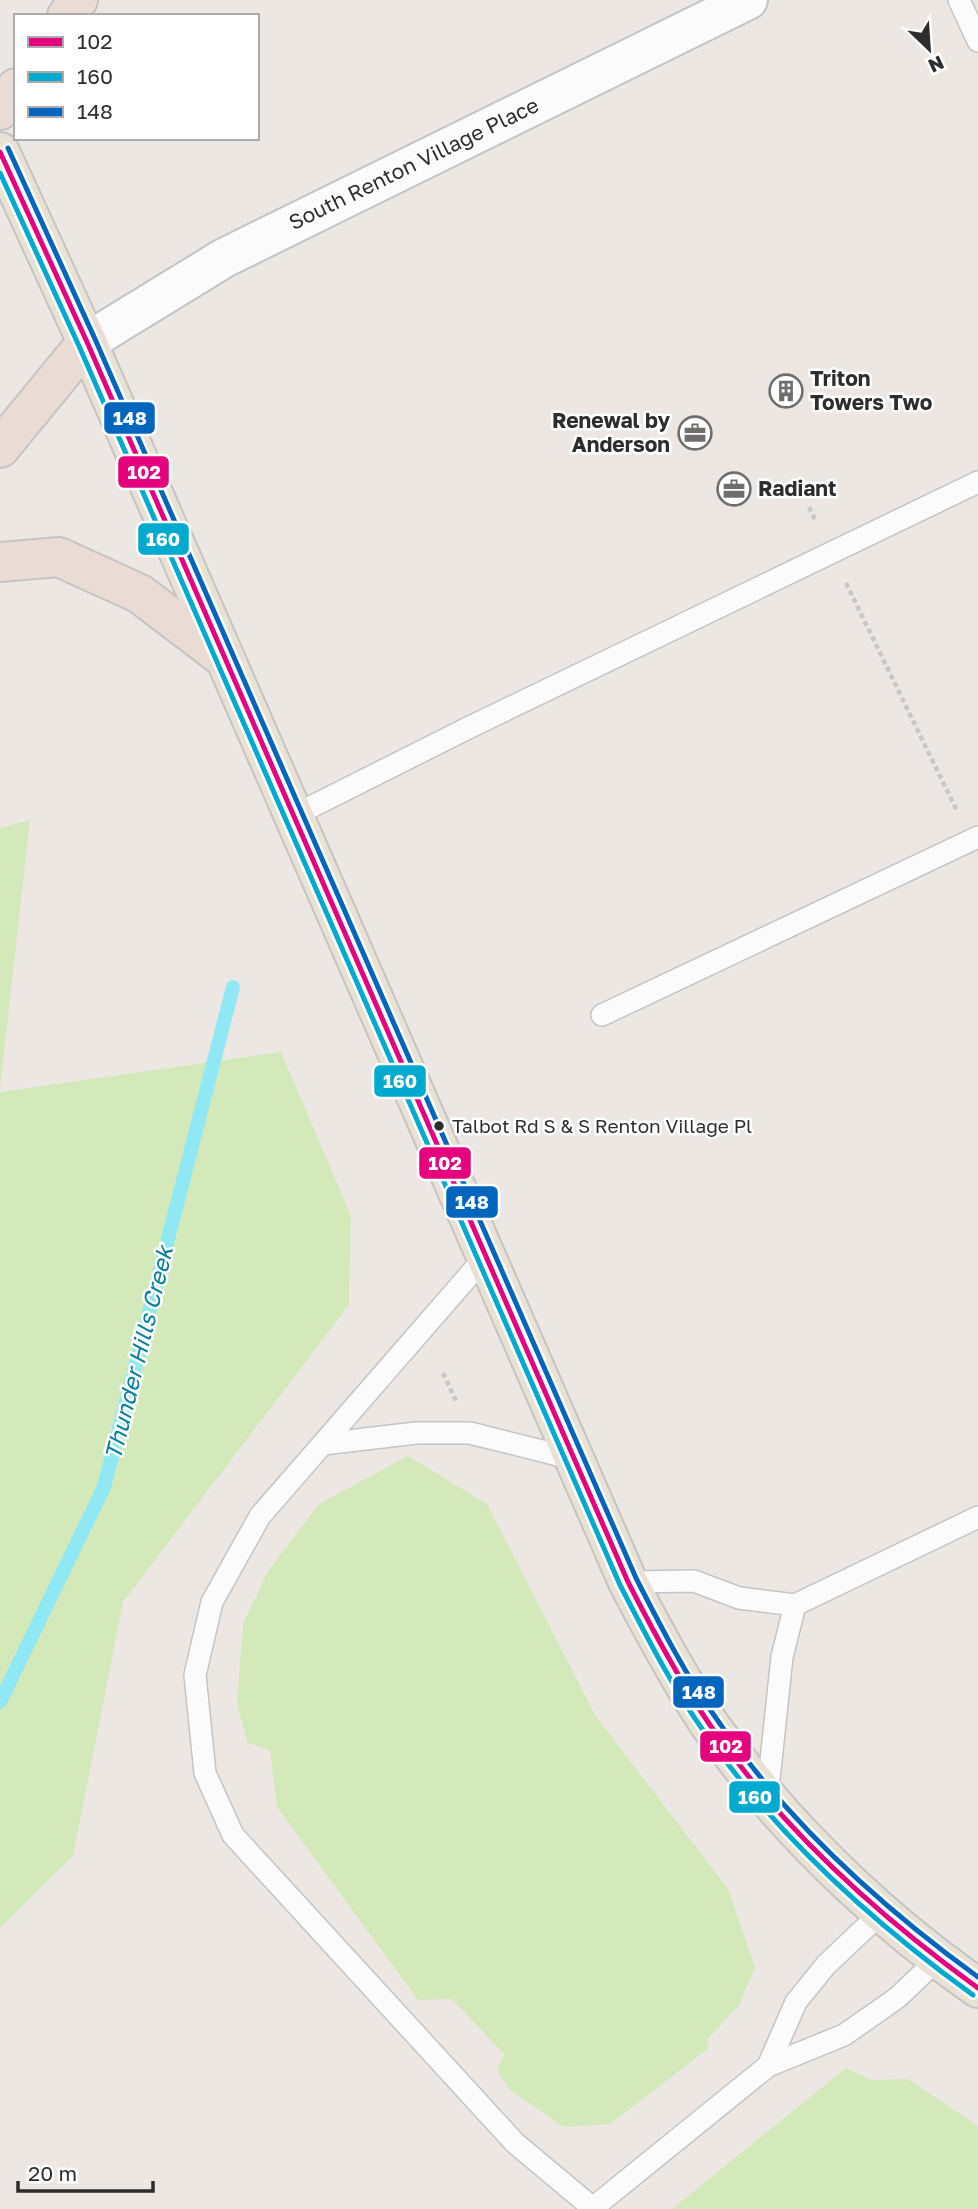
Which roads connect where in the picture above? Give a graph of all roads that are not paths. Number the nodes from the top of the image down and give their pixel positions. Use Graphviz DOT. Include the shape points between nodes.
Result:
graph roads {
  1 [pos="748,0"];
  2 [pos="959,0"];
  3 [pos="978,41"];
  4 [pos="14,91"];
  5 [pos="0,110"];
  6 [pos="0,152"];
  7 [pos="87,342"];
  8 [pos="0,448"];
  9 [pos="978,482"];
  10 [pos="0,562"];
  11 [pos="224,658"];
  12 [pos="293,816"];
  13 [pos="975,838"];
  14 [pos="602,1016"];
  15 [pos="486,1256"];
  16 [pos="323,1444"];
  17 [pos="575,1459"];
  18 [pos="978,1517"];
  19 [pos="628,1582"];
  20 [pos="795,1605"];
  21 [pos="767,1800"];
  22 [pos="882,1912"];
  23 [pos="937,1960"];
  24 [pos="978,1989"];
  25 [pos="768,2066"];
  26 [pos="594,2208"];
  1 -- 7 [label="street, South Renton Village Place" via="224,258"];
  2 -- 3 [label="lane"];
  4 -- 5 [label="highway"];
  6 -- 7 [label="main road"];
  7 -- 8 [label="highway"];
  7 -- 11 [label="main road"];
  9 -- 12 [label="lane"];
  10 -- 11 [label="highway" via="59,557 140,594"];
  11 -- 12 [label="main road"];
  12 -- 15 [label="main road"];
  13 -- 14 [label="lane"];
  15 -- 16 [label="lane"];
  15 -- 17 [label="main road"];
  16 -- 17 [label="lane" via="416,1433 470,1433"];
  16 -- 26 [label="lane" via="260,1516 212,1602 195,1675 205,1773 233,1835 515,2143"];
  17 -- 19 [label="main road"];
  18 -- 20 [label="lane"];
  19 -- 20 [label="lane" via="694,1581 739,1598"];
  19 -- 21 [label="main road" via="705,1718"];
  20 -- 21 [label="lane" via="782,1657"];
  21 -- 22 [label="main road"];
  22 -- 23 [label="main road"];
  22 -- 25 [label="lane" via="826,1965 796,2002"];
  23 -- 24 [label="main road"];
  23 -- 25 [label="lane" via="897,1998 844,2035"];
  25 -- 26 [label="lane"];
}
